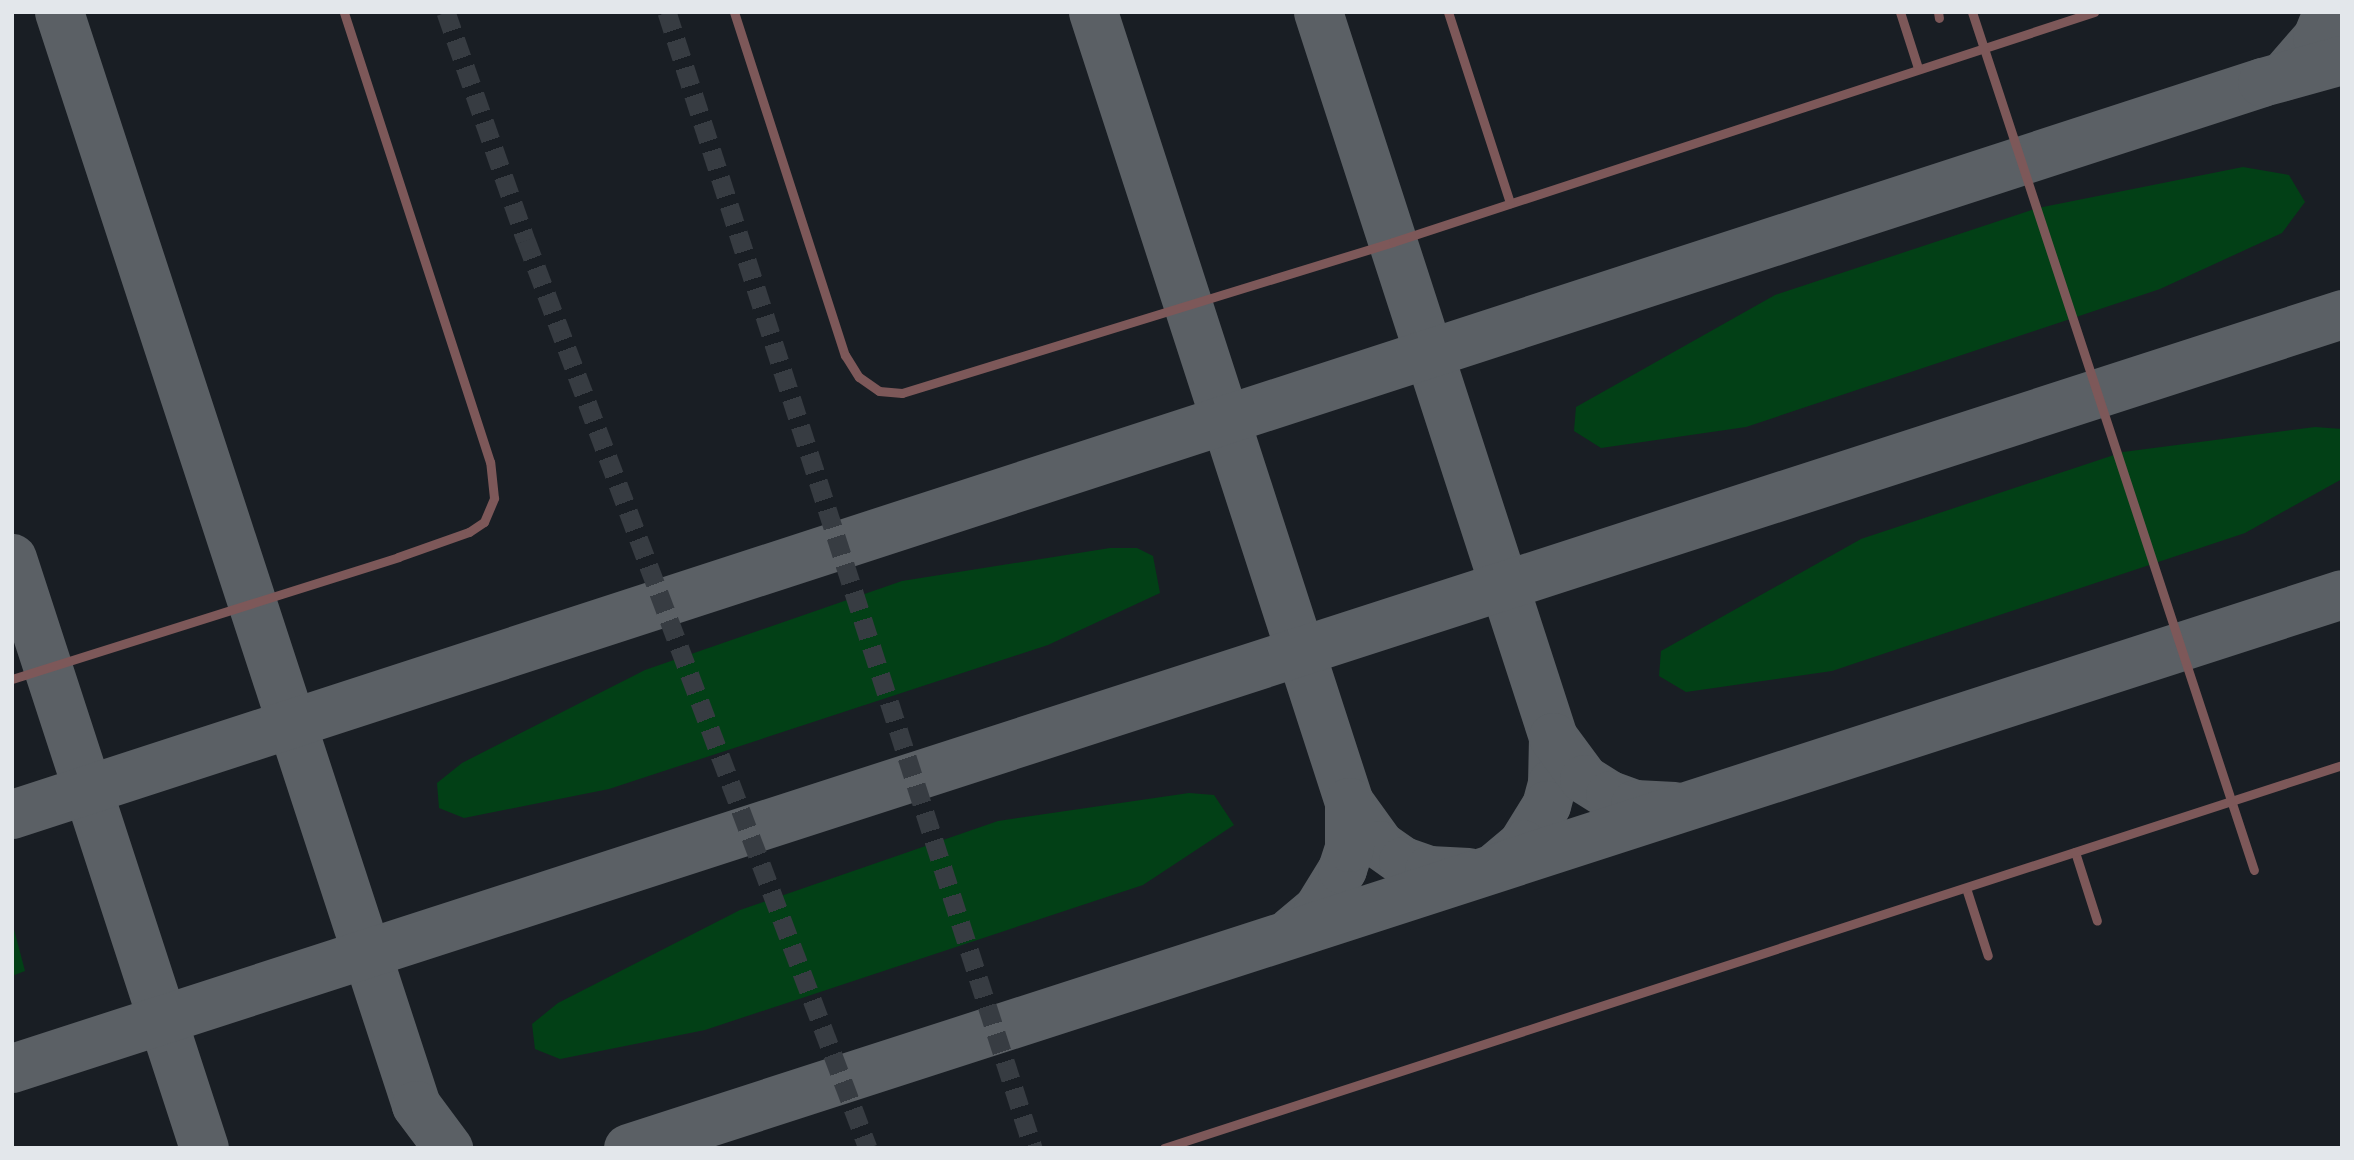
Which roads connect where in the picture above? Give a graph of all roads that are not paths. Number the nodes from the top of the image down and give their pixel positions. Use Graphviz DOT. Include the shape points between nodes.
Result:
graph roads {
  1 [pos="344,12"];
  2 [pos="734,12"];
  3 [pos="1448,12"];
  4 [pos="1900,12"];
  5 [pos="1972,12"];
  6 [pos="2094,12"];
  7 [pos="1984,48"];
  8 [pos="1918,68"];
  9 [pos="1510,203"];
  10 [pos="12,679"];
  11 [pos="2342,765"];
  12 [pos="2232,801"];
  13 [pos="2075,852"];
  14 [pos="2254,870"];
  15 [pos="1966,888"];
  16 [pos="2097,921"];
  17 [pos="1988,956"];
  18 [pos="1164,1148"];
  1 -- 10 [label="lane" via="490,462 494,498 484,522 469,532 398,557"];
  2 -- 9 [label="lane" via="845,355 859,377 879,390 902,393 931,387"];
  3 -- 9 [label="lane"];
  4 -- 8 [label="lane"];
  5 -- 7 [label="lane"];
  6 -- 7 [label="lane"];
  7 -- 8 [label="lane"];
  7 -- 12 [label="lane"];
  8 -- 9 [label="lane"];
  11 -- 12 [label="lane"];
  12 -- 13 [label="lane"];
  12 -- 14 [label="lane"];
  13 -- 15 [label="lane"];
  13 -- 16 [label="lane"];
  15 -- 17 [label="lane"];
  15 -- 18 [label="lane"];
}
